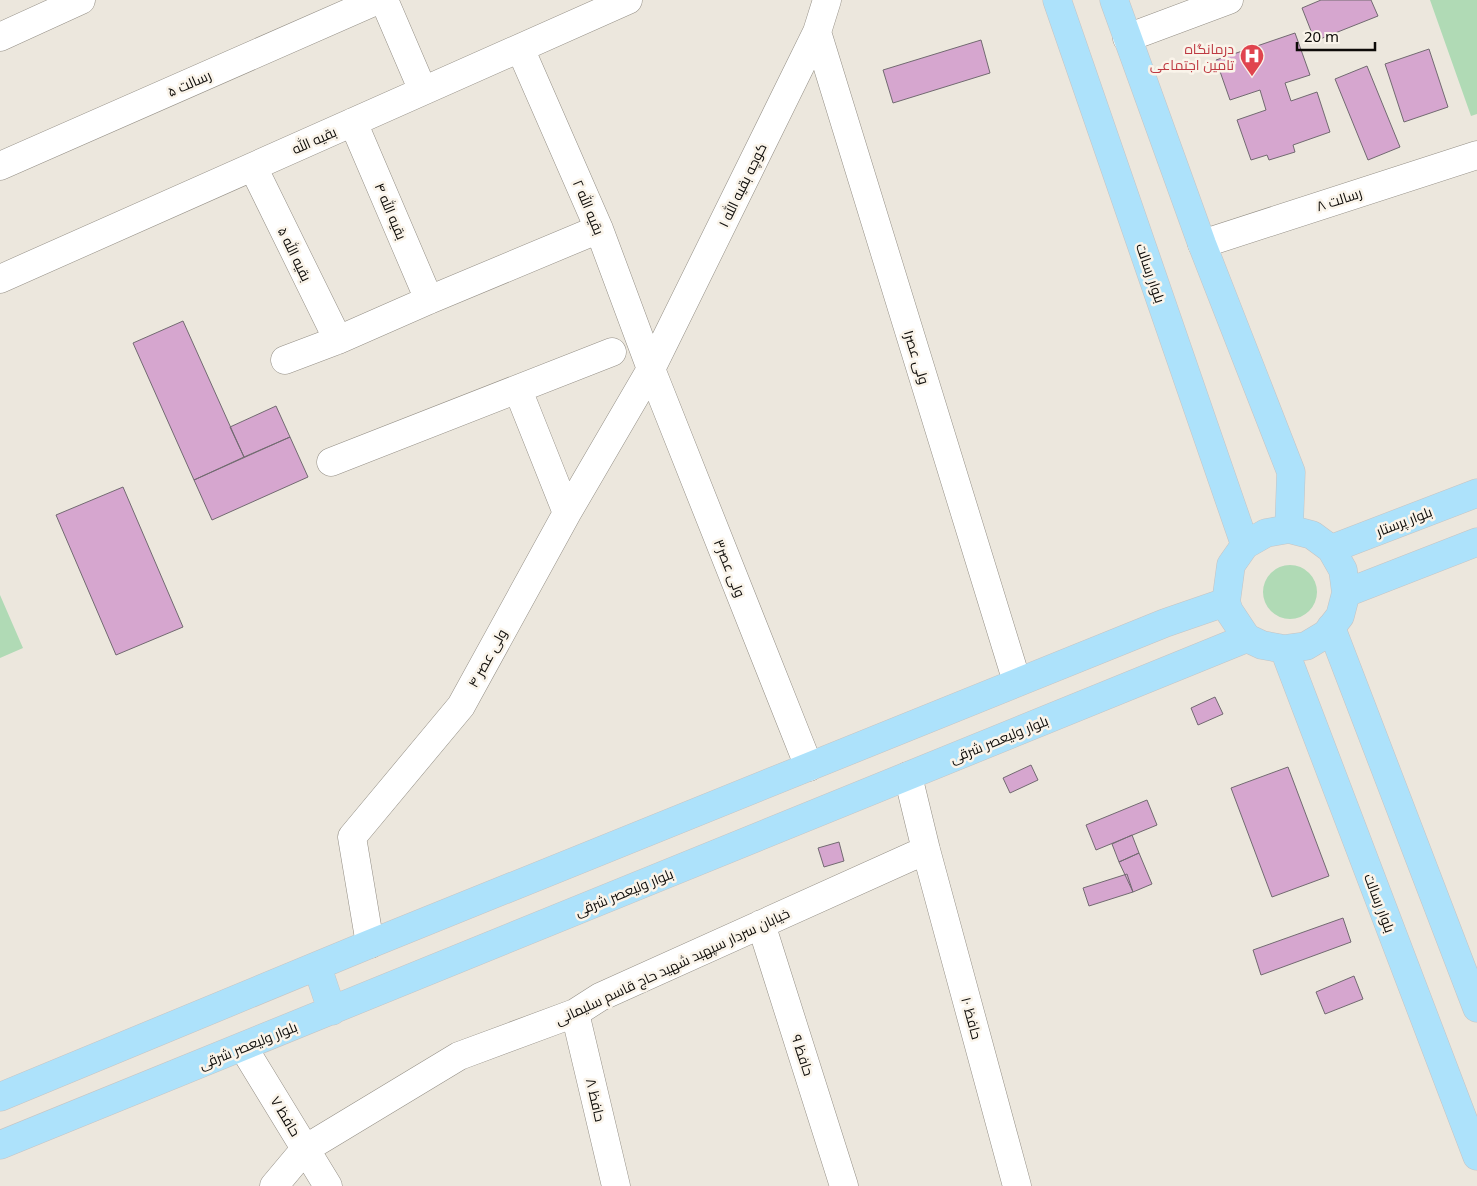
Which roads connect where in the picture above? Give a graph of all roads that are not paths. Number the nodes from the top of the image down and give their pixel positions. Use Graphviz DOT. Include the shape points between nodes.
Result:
graph roads {
  1 [pos="81,0"];
  2 [pos="378,0"];
  3 [pos="384,0"];
  4 [pos="628,0"];
  5 [pos="827,0"];
  6 [pos="1057,0"];
  7 [pos="1114,0"];
  8 [pos="1229,0"];
  9 [pos="817,32"];
  10 [pos="0,37"];
  11 [pos="1127,38"];
  12 [pos="520,48"];
  13 [pos="424,91"];
  14 [pos="354,122"];
  15 [pos="1477,155"];
  16 [pos="0,166"];
  17 [pos="253,167"];
  18 [pos="598,229"];
  19 [pos="1202,244"];
  20 [pos="0,279"];
  21 [pos="428,300"];
  22 [pos="338,340"];
  23 [pos="612,352"];
  24 [pos="285,360"];
  25 [pos="652,369"];
  26 [pos="518,390"];
  27 [pos="331,462"];
  28 [pos="1477,492"];
  29 [pos="567,512"];
  30 [pos="1290,530"];
  31 [pos="1477,542"];
  32 [pos="1245,545"];
  33 [pos="1331,549"];
  34 [pos="1346,593"];
  35 [pos="1226,602"];
  36 [pos="1331,627"];
  37 [pos="1247,638"];
  38 [pos="1284,650"];
  39 [pos="1017,682"];
  40 [pos="810,766"];
  41 [pos="908,776"];
  42 [pos="926,850"];
  43 [pos="761,924"];
  44 [pos="370,944"];
  45 [pos="315,967"];
  46 [pos="1477,1008"];
  47 [pos="332,1010"];
  48 [pos="575,1013"];
  49 [pos="243,1047"];
  50 [pos="0,1097"];
  51 [pos="0,1145"];
  52 [pos="305,1149"];
  53 [pos="1477,1156"];
  54 [pos="274,1186"];
  55 [pos="328,1186"];
  56 [pos="616,1186"];
  57 [pos="844,1186"];
  58 [pos="1017,1186"];
  1 -- 10 [label="street"];
  2 -- 16 [label="street, رسالت ۵"];
  3 -- 13 [label="street"];
  4 -- 12 [label="street, بقیه الله"];
  5 -- 9 [label="street, کوچه بقیه الله ۱"];
  6 -- 32 [label="main road, بلوار رسالت"];
  7 -- 11 [label="main road"];
  8 -- 11 [label="street"];
  9 -- 25 [label="street, کوچه بقیه الله ۱"];
  9 -- 39 [label="street, ولی عصر۱"];
  11 -- 19 [label="main road"];
  12 -- 13 [label="street, بقیه الله"];
  12 -- 18 [label="street, بقیه الله ۲"];
  13 -- 14 [label="street, بقیه الله"];
  14 -- 17 [label="street, بقیه الله"];
  14 -- 21 [label="street, بقیه الله ۴"];
  15 -- 19 [label="street, رسالت ۸"];
  17 -- 20 [label="street, بقیه الله"];
  17 -- 22 [label="street, بقیه الله ۵"];
  18 -- 21 [label="street"];
  18 -- 25 [label="street, بقیه الله ۲"];
  19 -- 30 [label="main road" via="1291,472"];
  21 -- 22 [label="street"];
  22 -- 24 [label="street"];
  23 -- 26 [label="street"];
  25 -- 29 [label="street, ولی عصر ۴"];
  25 -- 40 [label="street, ولی عصر۳"];
  26 -- 27 [label="street"];
  26 -- 29 [label="street"];
  28 -- 33 [label="main road, بلوار پرستار"];
  29 -- 44 [label="street, ولی عصر ۴" via="461,706 352,837"];
  30 -- 32 [label="main road" via="1266,533"];
  30 -- 33 [label="main road" via="1312,535"];
  31 -- 34 [label="main road"];
  32 -- 35 [label="main road" via="1231,565"];
  33 -- 34 [label="main road" via="1343,570"];
  34 -- 36 [label="main road" via="1340,616"];
  35 -- 37 [label="main road"];
  35 -- 39 [label="main road" via="1165,622"];
  36 -- 38 [label="main road" via="1326,634 1306,646"];
  36 -- 46 [label="main road"];
  37 -- 38 [label="main road"];
  37 -- 41 [label="main road, بلوار ولیعصر شرقی"];
  38 -- 53 [label="main road, بلوار رسالت"];
  39 -- 40 [label="main road"];
  40 -- 44 [label="main road"];
  41 -- 42 [label="street, حافظ ۱۰"];
  41 -- 47 [label="main road, بلوار ولیعصر شرقی"];
  42 -- 43 [label="street, خیابان سردار سپهبد شهید حاج قاسم سلیمانی"];
  42 -- 58 [label="street, حافظ ۱۰"];
  43 -- 48 [label="street, خیابان سردار سپهبد شهید حاج قاسم سلیمانی" via="600,997"];
  43 -- 57 [label="street, حافظ ۹"];
  44 -- 45 [label="main road"];
  45 -- 47 [label="main road"];
  45 -- 50 [label="main road"];
  47 -- 49 [label="main road, بلوار ولیعصر شرقی"];
  48 -- 52 [label="street, خیابان سردار سپهبد شهید حاج قاسم سلیمانی" via="459,1056"];
  48 -- 56 [label="street, حافظ ۸"];
  49 -- 51 [label="main road, بلوار ولیعصر شرقی"];
  49 -- 52 [label="street, حافظ ۷"];
  52 -- 54 [label="street, خیابان سردار سپهبد شهید حاج قاسم سلیمانی"];
  52 -- 55 [label="street, حافظ ۷"];
}
